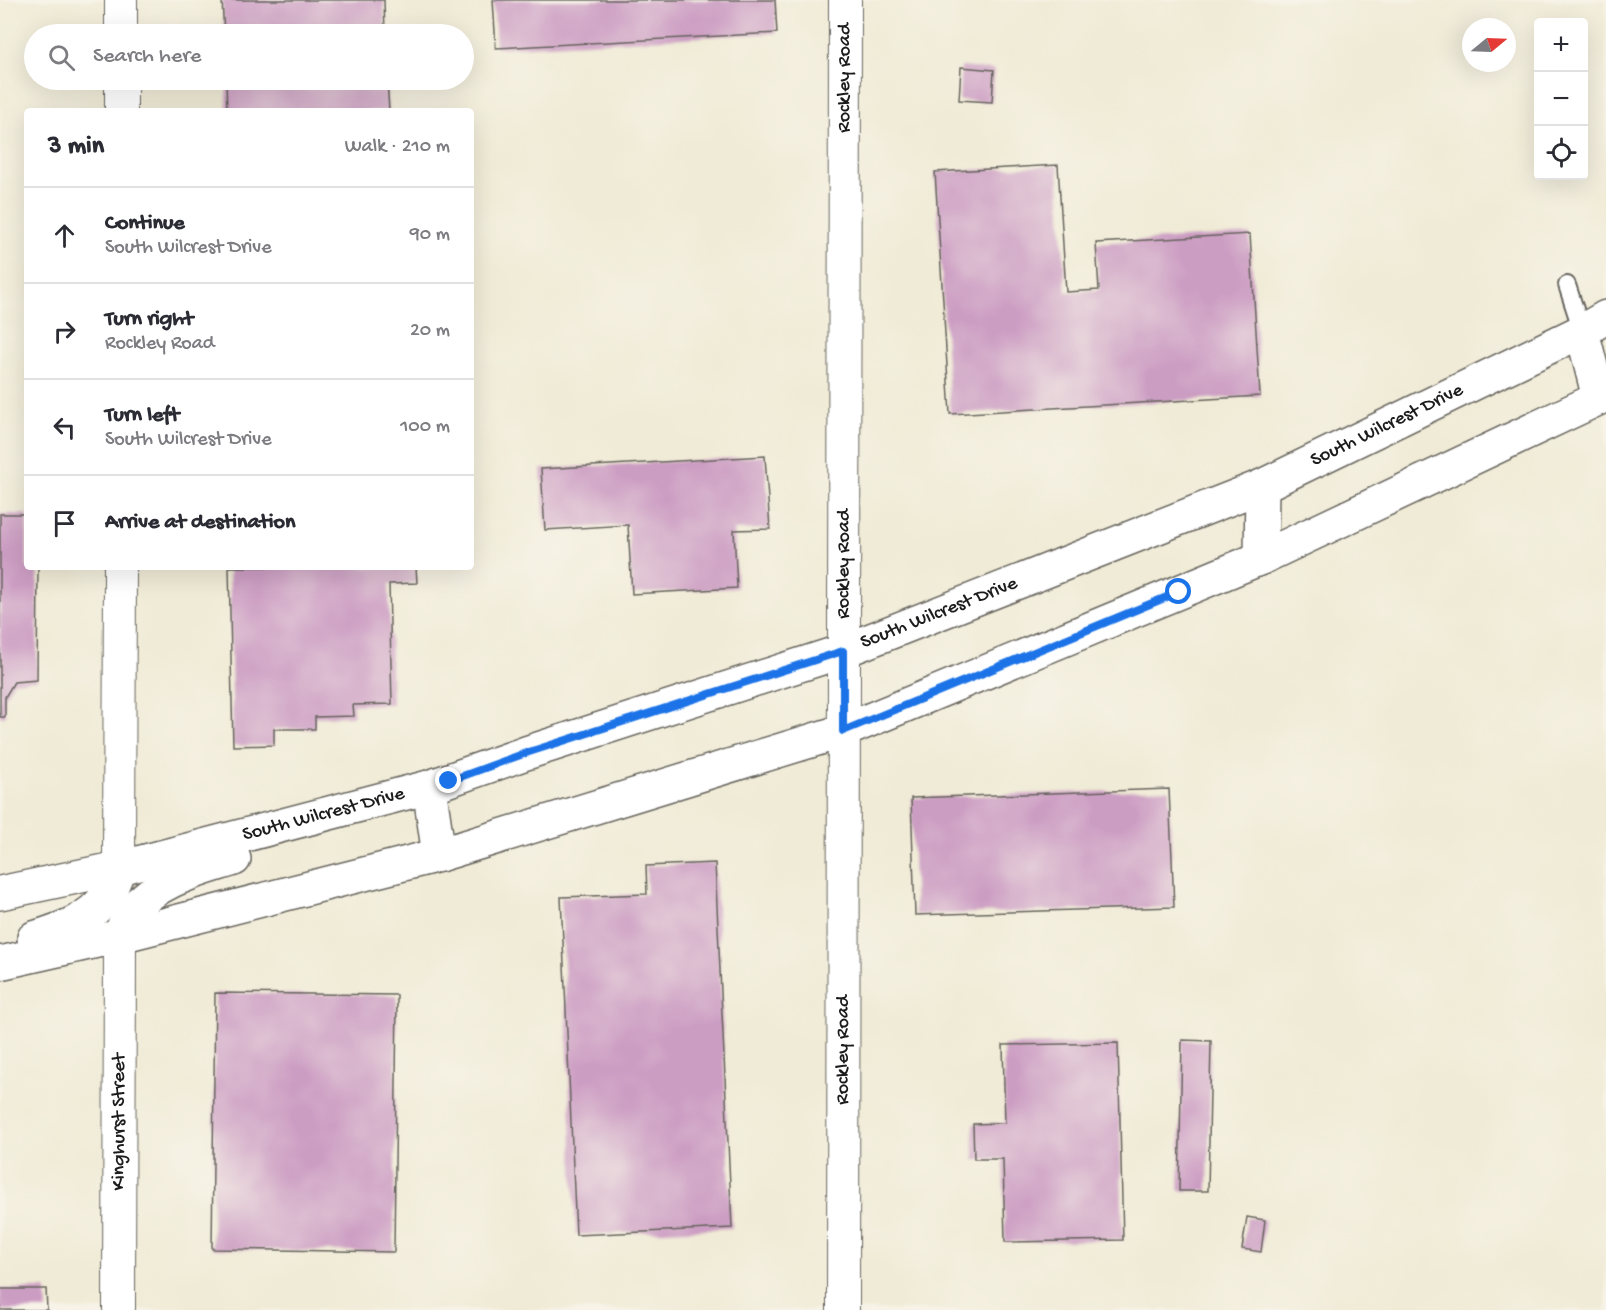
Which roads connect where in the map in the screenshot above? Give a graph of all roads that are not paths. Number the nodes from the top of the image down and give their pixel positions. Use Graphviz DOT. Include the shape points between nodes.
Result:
graph roads {
  1 [pos="121,0"];
  2 [pos="845,0"];
  3 [pos="121,24"];
  4 [pos="121,90"];
  5 [pos="121,108"];
  6 [pos="1567,285"];
  7 [pos="1594,324"];
  8 [pos="1602,396"];
  9 [pos="1262,486"];
  10 [pos="1261,558"];
  11 [pos="120,570"];
  12 [pos="843,651"];
  13 [pos="843,731"];
  14 [pos="429,787"];
  15 [pos="357,806"];
  16 [pos="439,855"];
  17 [pos="119,868"];
  18 [pos="0,893"];
  19 [pos="120,936"];
  20 [pos="0,947"];
  21 [pos="0,963"];
  22 [pos="119,1310"];
  23 [pos="843,1310"];
  1 -- 3 [label="street"];
  2 -- 12 [label="street, Rockley Road"];
  4 -- 5 [label="street"];
  6 -- 7 [label="lane"];
  7 -- 8 [label="main road"];
  7 -- 9 [label="main road, South Wilcrest Drive"];
  8 -- 10 [label="main road"];
  9 -- 10 [label="main road"];
  9 -- 12 [label="main road, South Wilcrest Drive"];
  10 -- 13 [label="main road"];
  11 -- 17 [label="street"];
  12 -- 13 [label="street, Rockley Road"];
  12 -- 14 [label="main road, South Wilcrest Drive"];
  13 -- 16 [label="main road"];
  13 -- 23 [label="street, Rockley Road"];
  14 -- 15 [label="main road, South Wilcrest Drive"];
  14 -- 16 [label="main road"];
  15 -- 17 [label="main road, South Wilcrest Drive"];
  15 -- 19 [label="main road" via="315,830 168,881 130,912"];
  16 -- 19 [label="main road"];
  17 -- 18 [label="main road, South Wilcrest Drive"];
  17 -- 20 [label="main road" via="107,896 80,921"];
  19 -- 21 [label="main road"];
  19 -- 22 [label="street, Kinghurst Street"];
}
